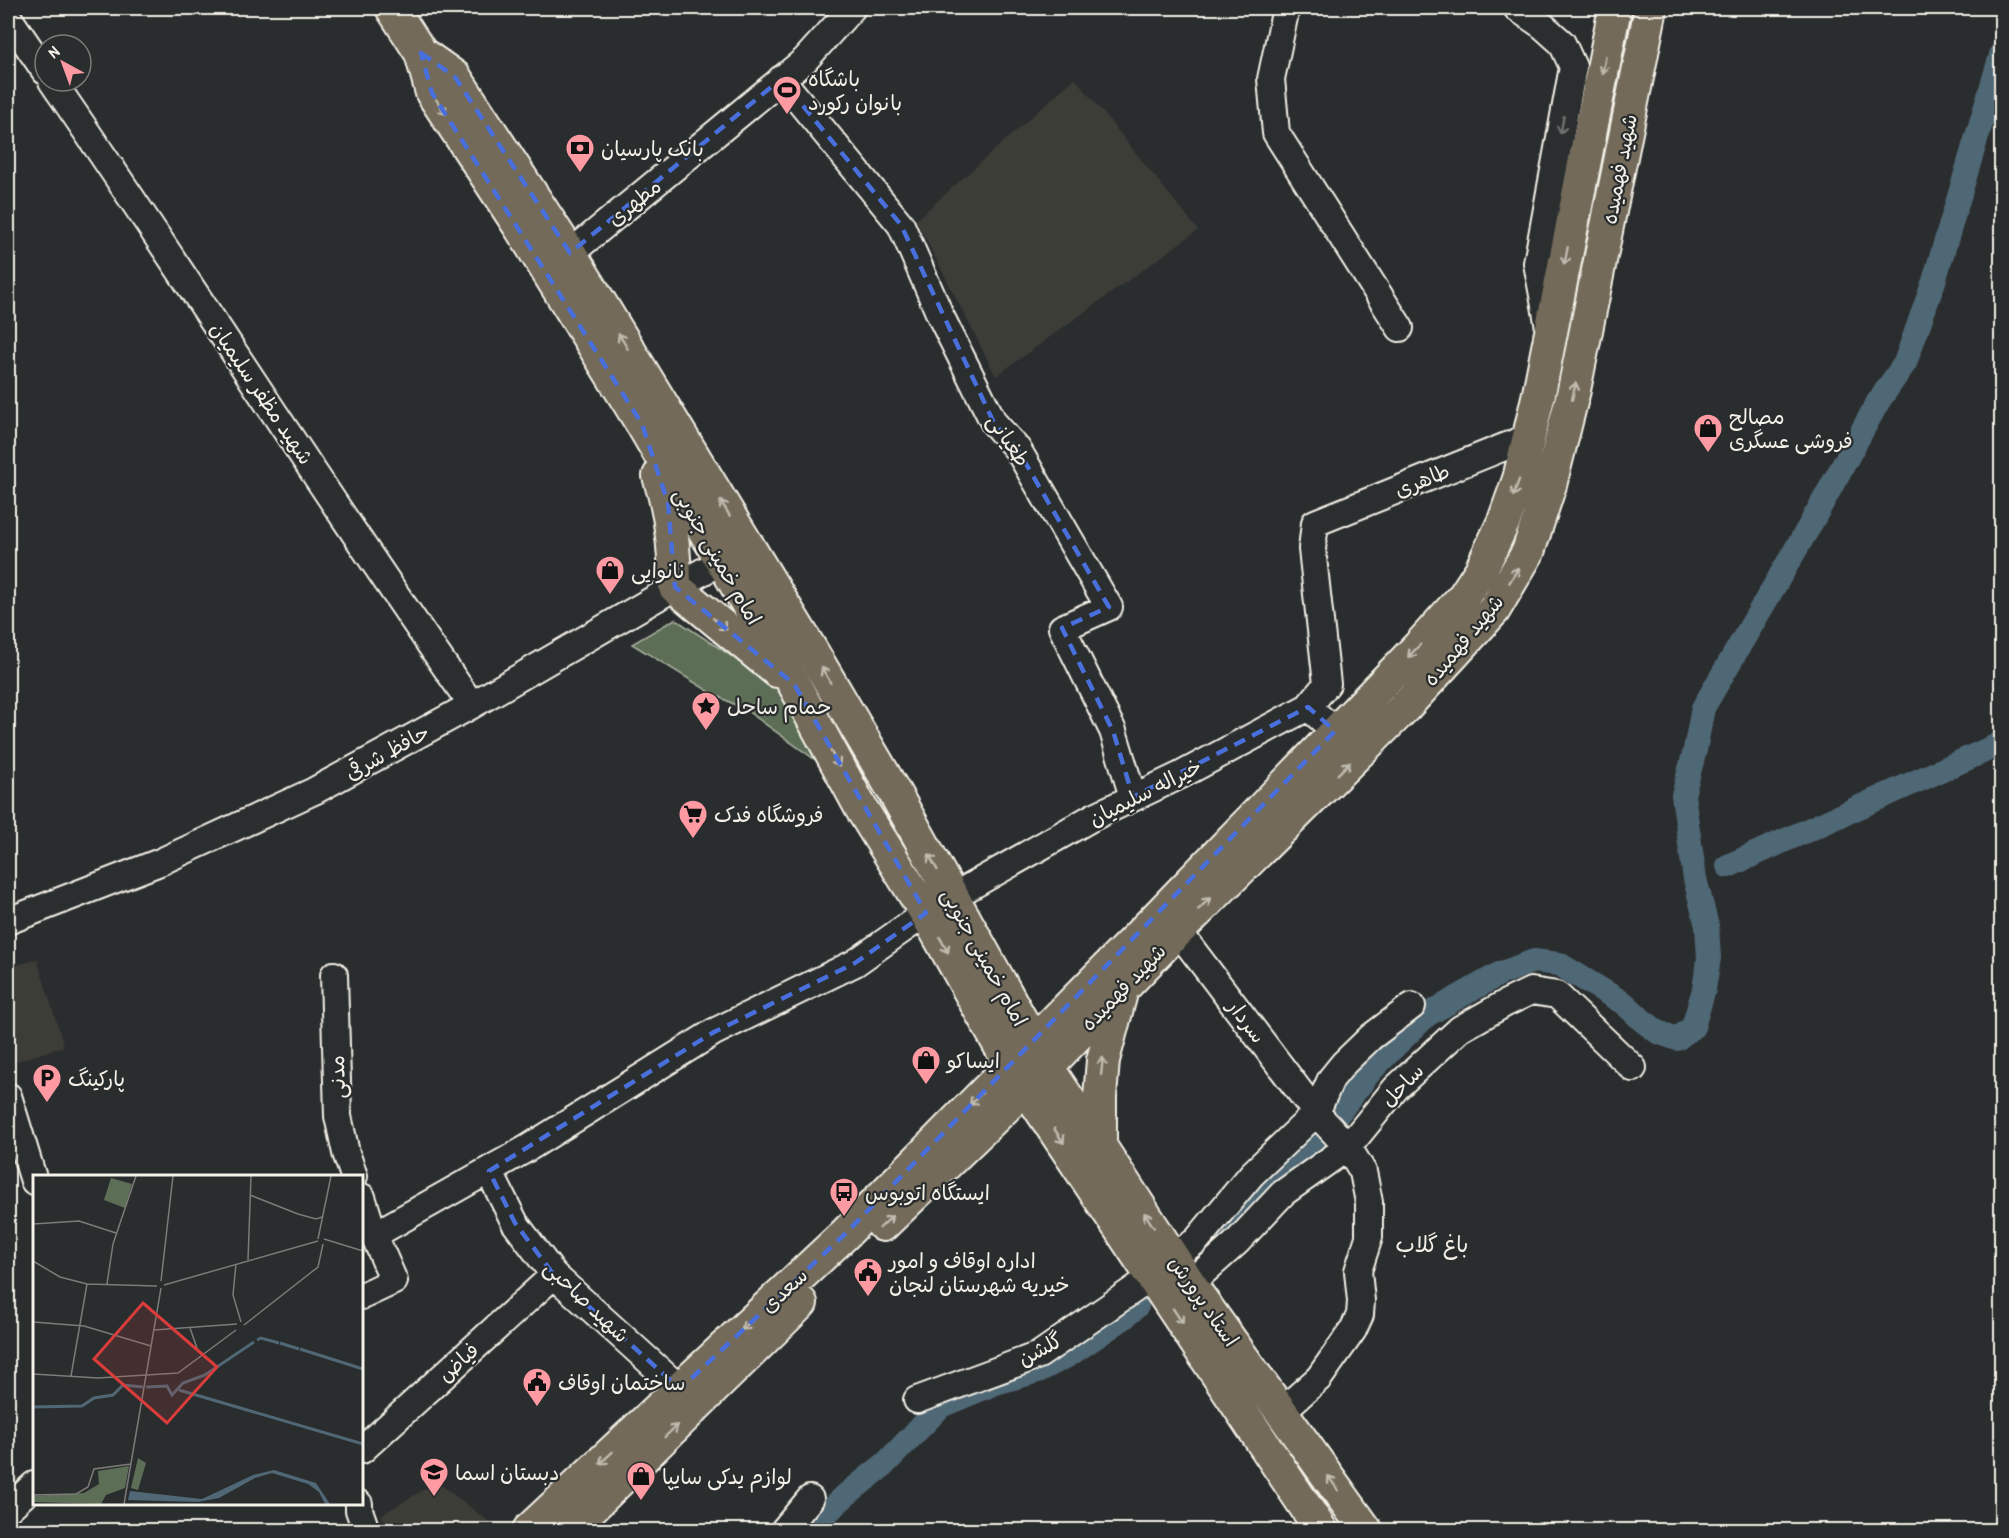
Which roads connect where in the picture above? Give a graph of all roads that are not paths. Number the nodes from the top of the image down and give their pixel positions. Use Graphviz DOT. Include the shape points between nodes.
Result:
graph roads {
  1 [pos="392,8"];
  2 [pos="1286,8"];
  3 [pos="1518,8"];
  4 [pos="1615,8"];
  5 [pos="1651,8"];
  6 [pos="839,12"];
  7 [pos="8,17"];
  8 [pos="33,53"];
  9 [pos="421,53"];
  10 [pos="782,79"];
  11 [pos="60,93"];
  12 [pos="570,254"];
  13 [pos="546,273"];
  14 [pos="1400,328"];
  15 [pos="1551,334"];
  16 [pos="642,424"];
  17 [pos="1529,437"];
  18 [pos="748,547"];
  19 [pos="721,561"];
  20 [pos="675,586"];
  21 [pos="794,684"];
  22 [pos="472,705"];
  23 [pos="1308,707"];
  24 [pos="1335,731"];
  25 [pos="1133,797"];
  26 [pos="952,897"];
  27 [pos="926,913"];
  28 [pos="8,921"];
  29 [pos="1178,931"];
  30 [pos="334,975"];
  31 [pos="1122,989"];
  32 [pos="1412,1006"];
  33 [pos="1028,1065"];
  34 [pos="1633,1068"];
  35 [pos="8,1096"];
  36 [pos="1316,1113"];
  37 [pos="1100,1146"];
  38 [pos="1348,1147"];
  39 [pos="489,1171"];
  40 [pos="354,1175"];
  41 [pos="33,1178"];
  42 [pos="363,1200"];
  43 [pos="374,1235"];
  44 [pos="1163,1267"];
  45 [pos="554,1275"];
  46 [pos="1190,1284"];
  47 [pos="363,1296"];
  48 [pos="688,1398"];
  49 [pos="917,1400"];
  50 [pos="1282,1411"];
  51 [pos="363,1449"];
  52 [pos="33,1486"];
  53 [pos="810,1499"];
  54 [pos="359,1505"];
  55 [pos="8,1509"];
  56 [pos="366,1530"];
  57 [pos="529,1530"];
  58 [pos="569,1530"];
  59 [pos="784,1530"];
  60 [pos="1321,1530"];
  61 [pos="1366,1530"];
  1 -- 9 [label="main road, امام خمینی جنوبی"];
  2 -- 14 [label="street" via="1271,79 1276,133"];
  3 -- 15 [label="street, one-way" via="1562,43 1573,67 1537,263"];
  4 -- 15 [label="main road, شهید فهمیده, one-way"];
  29 -- 5 [label="main road, شهید فهمیده, one-way" via="1405,707 1494,610 1528,552 1575,390"];
  6 -- 10 [label="street, مطهری" via="805,60"];
  7 -- 8 [label="street"];
  9 -- 12 [label="main road, امام خمینی جنوبی" via="455,77"];
  9 -- 13 [label="main road, امام خمینی جنوبی, one-way" via="432,93"];
  10 -- 12 [label="street, مطهری"];
  10 -- 25 [label="street, طغیانی" via="901,225 994,423 1018,450 1108,607 1062,628 1113,731"];
  11 -- 22 [label="street, شهید مظفر سلیمیان"];
  12 -- 13 [label="street, مطهری"];
  18 -- 12 [label="main road, امام خمینی جنوبی, one-way"];
  13 -- 16 [label="main road, امام خمینی جنوبی"];
  15 -- 17 [label="main road, شهید فهمیده"];
  16 -- 19 [label="main road, امام خمینی جنوبی"];
  16 -- 20 [label="main road" via="668,503"];
  17 -- 23 [label="street, طاهری" via="1315,523 1312,549 1327,684"];
  17 -- 24 [label="main road, شهید فهمیده, one-way" via="1504,521 1464,596"];
  18 -- 19 [label="street, حافظ شرقی"];
  26 -- 18 [label="main road, امام خمینی جنوبی, one-way"];
  19 -- 20 [label="street, حافظ شرقی"];
  19 -- 21 [label="main road, امام خمینی جنوبی"];
  20 -- 21 [label="main road, one-way"];
  20 -- 22 [label="street, حافظ شرقی"];
  21 -- 27 [label="main road, امام خمینی جنوبی, one-way" via="861,808"];
  22 -- 28 [label="street, حافظ شرقی" via="292,801 160,862"];
  23 -- 24 [label="street"];
  23 -- 25 [label="street, خیراله سلیمیان"];
  24 -- 33 [label="main road, شهید فهمیده" via="1157,917"];
  25 -- 26 [label="street, خیراله سلیمیان"];
  26 -- 33 [label="main road, امام خمینی جنوبی"];
  27 -- 33 [label="main road, امام خمینی جنوبی, one-way"];
  27 -- 39 [label="street" via="855,963 714,1032"];
  29 -- 31 [label="main road, شهید فهمیده"];
  29 -- 36 [label="street, سردار"];
  30 -- 40 [label="street, مدنی" via="338,1116"];
  31 -- 33 [label="main road, شهید فهمیده"];
  37 -- 31 [label="main road, one-way" via="1102,1060"];
  32 -- 36 [label="street" via="1377,1031 1344,1063 1331,1079"];
  33 -- 37 [label="main road, استاد پرورش"];
  33 -- 44 [label="main road, استاد پرورش, one-way"];
  33 -- 48 [label="main road, سعدی" via="802,1302"];
  34 -- 38 [label="street, ساحل" via="1557,995 1531,991 1460,1029 1396,1088"];
  35 -- 41 [label="street"];
  36 -- 38 [label="street, سردار"];
  36 -- 44 [label="street, گلشن" via="1252,1174 1196,1241"];
  44 -- 37 [label="main road, استاد پرورش, one-way"];
  38 -- 46 [label="street, ساحل" via="1283,1193"];
  38 -- 50 [label="street, سردار" via="1363,1172 1369,1202 1368,1237 1358,1271 1360,1315 1319,1378"];
  39 -- 43 [label="street"];
  39 -- 45 [label="street, شهید صاحبی" via="515,1223"];
  42 -- 43 [label="street"];
  43 -- 47 [label="street" via="394,1281"];
  44 -- 46 [label="main road, استاد پرورش"];
  44 -- 49 [label="street, گلشن" via="1039,1355"];
  44 -- 60 [label="main road, استاد پرورش, one-way"];
  45 -- 48 [label="street, شهید صاحبی"];
  45 -- 51 [label="street, فیاض"];
  46 -- 50 [label="main road, استاد پرورش"];
  48 -- 57 [label="main road, سعدی, one-way"];
  58 -- 48 [label="main road, سعدی, one-way"];
  61 -- 50 [label="main road, استاد پرورش, one-way"];
  52 -- 55 [label="street"];
  53 -- 59 [label="street"];
  54 -- 56 [label="street"];
}
